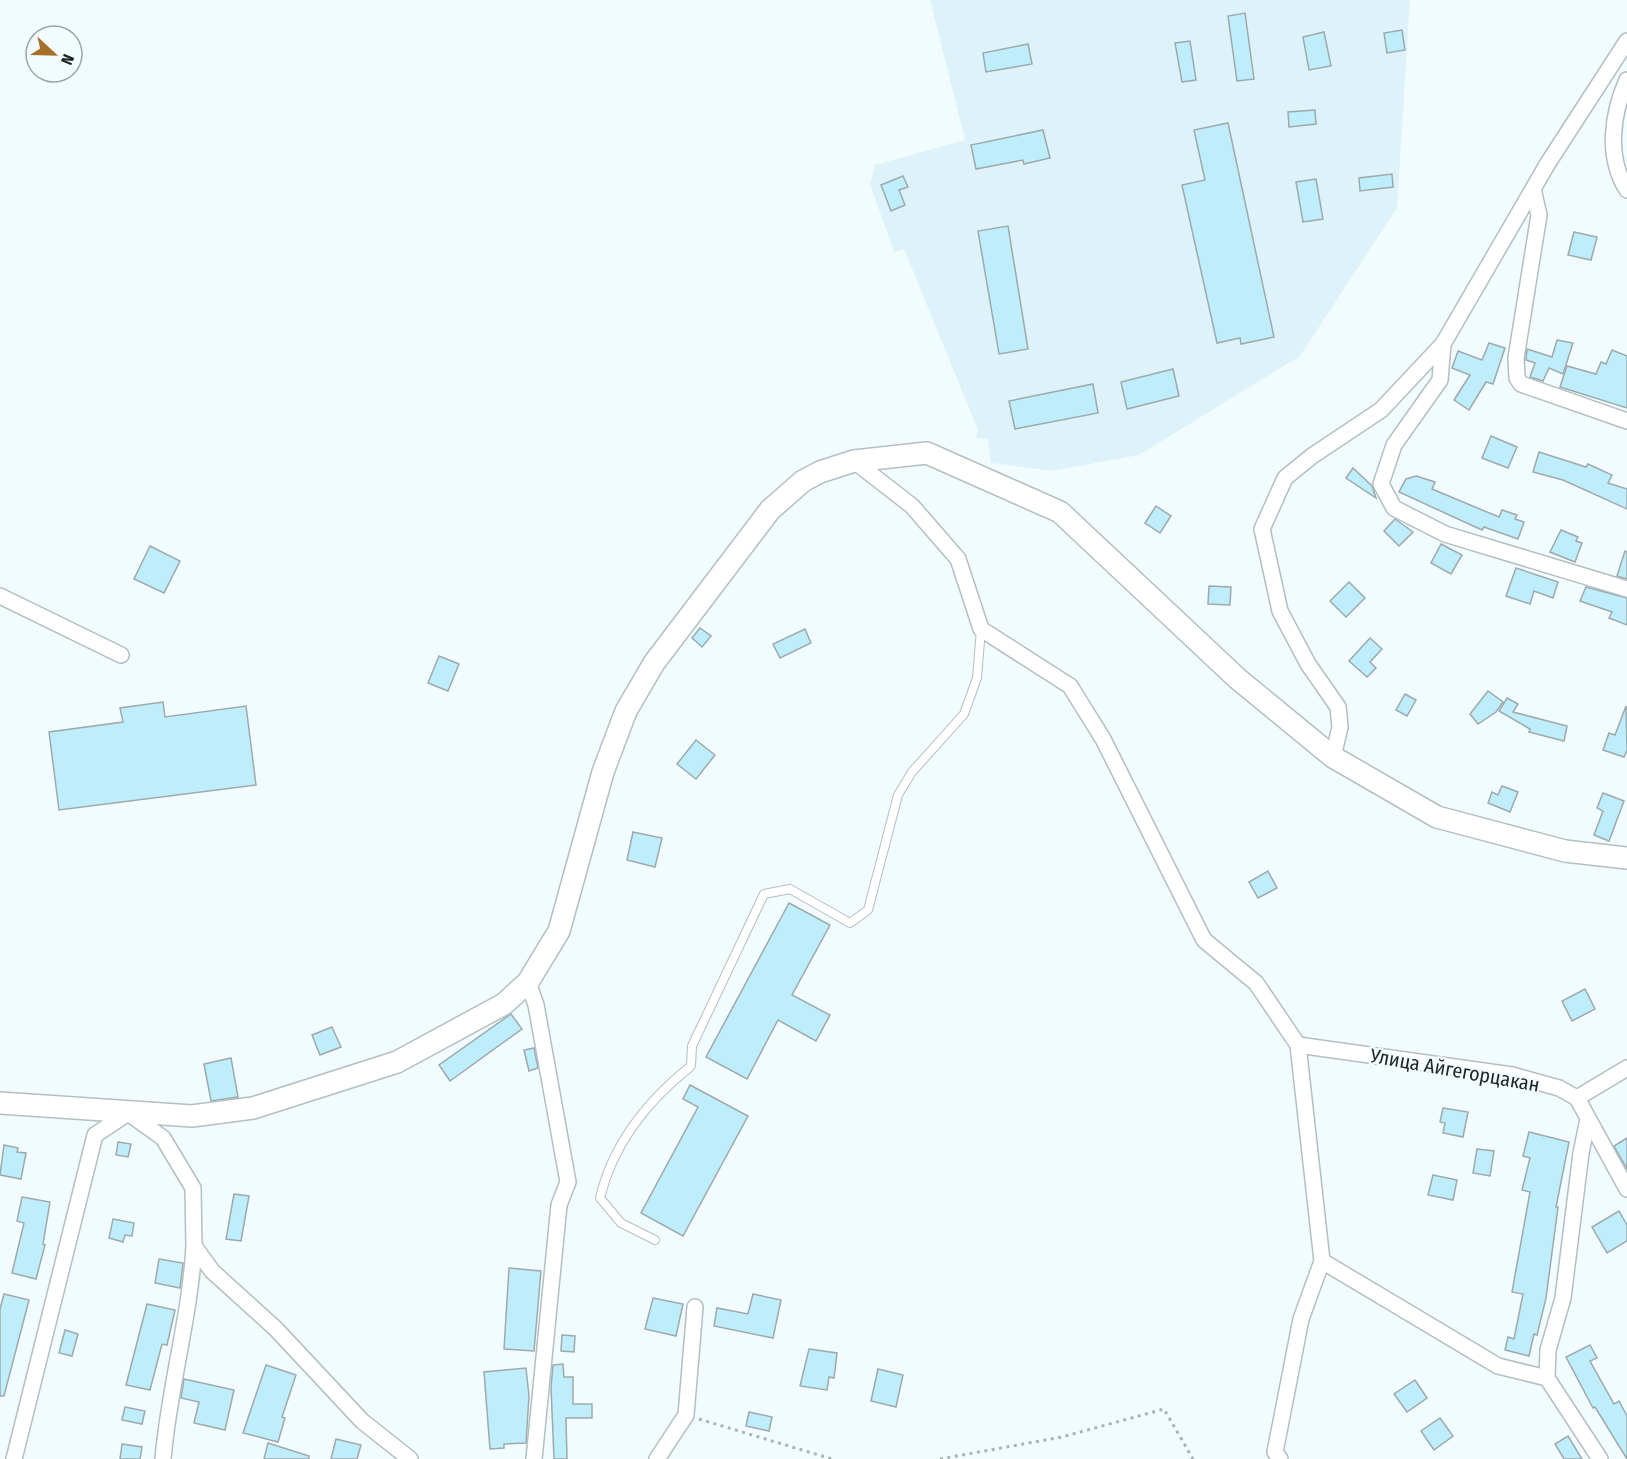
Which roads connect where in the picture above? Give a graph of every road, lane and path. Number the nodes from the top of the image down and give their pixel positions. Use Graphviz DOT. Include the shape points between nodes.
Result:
graph roads {
  1 [pos="1627,41"];
  2 [pos="1627,80"];
  3 [pos="1533,189"];
  4 [pos="1627,190"];
  5 [pos="1443,344"];
  6 [pos="1627,421"];
  7 [pos="854,461"];
  8 [pos="1627,589"];
  9 [pos="0,596"];
  10 [pos="981,629"];
  11 [pos="121,655"];
  12 [pos="1333,757"];
  13 [pos="1627,858"];
  14 [pos="528,982"];
  15 [pos="1298,1045"];
  16 [pos="1627,1068"];
  17 [pos="1577,1098"];
  18 [pos="0,1103"];
  19 [pos="128,1113"];
  20 [pos="1588,1119"];
  21 [pos="1627,1189"];
  22 [pos="655,1240"];
  23 [pos="194,1246"];
  24 [pos="1322,1261"];
  25 [pos="695,1307"];
  26 [pos="1547,1378"];
  27 [pos="686,1415"];
  28 [pos="14,1459"];
  29 [pos="163,1459"];
  30 [pos="410,1459"];
  31 [pos="534,1459"];
  32 [pos="657,1459"];
  33 [pos="831,1459"];
  34 [pos="940,1459"];
  35 [pos="1193,1459"];
  36 [pos="1280,1459"];
  37 [pos="1600,1459"];
  1 -- 3 [label="street"];
  2 -- 4 [label="street" via="1614,119 1619,177"];
  3 -- 5 [label="street"];
  3 -- 6 [label="street" via="1539,215 1516,358 1517,378 1521,384"];
  5 -- 8 [label="street" via="1440,380 1394,445 1381,484 1394,508 1445,534"];
  5 -- 12 [label="street" via="1381,410 1285,478 1262,529 1280,611 1308,664 1338,707 1340,727"];
  7 -- 10 [label="street" via="912,506 958,559"];
  7 -- 12 [label="street" via="927,453 1060,512 1238,679"];
  7 -- 14 [label="street" via="803,481 770,510 654,663 626,711 603,772 559,931"];
  9 -- 11 [label="street"];
  10 -- 15 [label="street" via="1070,686 1103,739 1204,940 1257,983"];
  10 -- 22 [label="lane" via="977,678 963,714 912,772 898,795 868,910 850,923 790,889 764,894 692,1046 691,1066 663,1088 634,1120 604,1178 600,1198 621,1223"];
  12 -- 13 [label="street" via="1437,817 1565,851"];
  14 -- 19 [label="street" via="504,1004 397,1062 278,1101 192,1116"];
  14 -- 31 [label="street" via="536,1005 568,1182 559,1205"];
  15 -- 17 [label="street, Улица Айгегорцакан" via="1512,1075 1559,1088"];
  15 -- 24 [label="street"];
  16 -- 17 [label="street"];
  17 -- 20 [label="street"];
  18 -- 19 [label="street"];
  19 -- 23 [label="street" via="163,1138 193,1188"];
  19 -- 28 [label="street" via="95,1135"];
  20 -- 21 [label="street"];
  20 -- 26 [label="street" via="1563,1298 1548,1350"];
  23 -- 29 [label="street" via="191,1292 167,1413"];
  23 -- 30 [label="street" via="212,1271 276,1329 362,1421"];
  24 -- 26 [label="street" via="1498,1366"];
  24 -- 36 [label="street" via="1300,1319 1275,1452"];
  25 -- 27 [label="street"];
  26 -- 37 [label="street"];
  27 -- 32 [label="street"];
  27 -- 33 [label="path"];
  34 -- 35 [label="path" via="1062,1437 1164,1409"];
}
